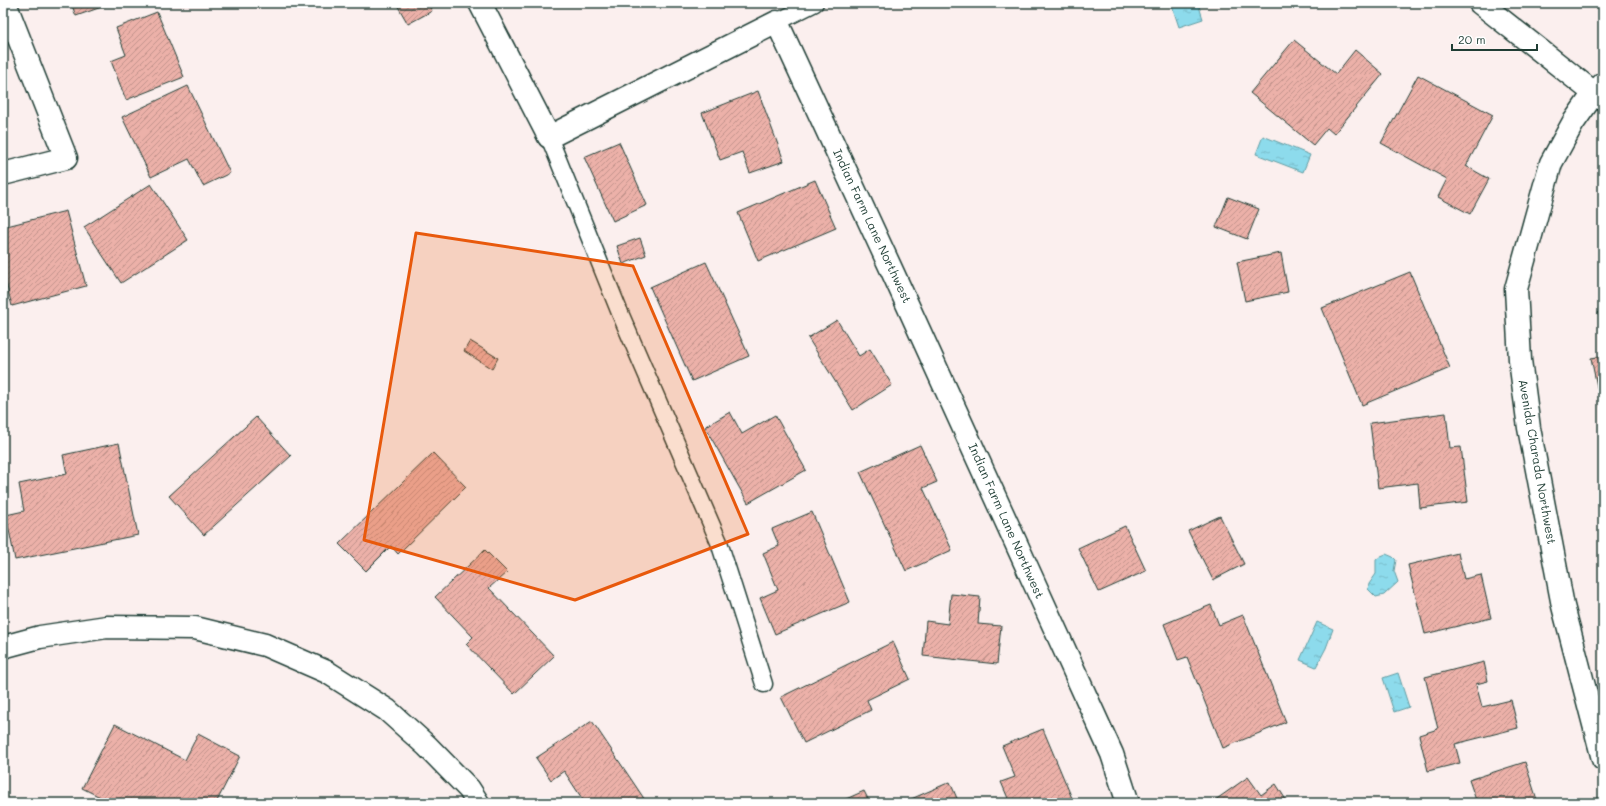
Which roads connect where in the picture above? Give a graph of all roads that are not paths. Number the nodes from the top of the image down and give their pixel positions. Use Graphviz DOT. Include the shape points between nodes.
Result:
graph roads {
  1 [pos="5,3"];
  2 [pos="480,3"];
  3 [pos="815,3"];
  4 [pos="1480,3"];
  5 [pos="777,22"];
  6 [pos="1598,88"];
  7 [pos="549,137"];
  8 [pos="3,174"];
  9 [pos="3,647"];
  10 [pos="764,684"];
  11 [pos="1603,759"];
  12 [pos="478,803"];
  13 [pos="1128,803"];
  1 -- 8 [label="street" via="66,158"];
  2 -- 7 [label="street"];
  3 -- 5 [label="lane"];
  4 -- 6 [label="street"];
  5 -- 7 [label="street"];
  5 -- 13 [label="street, Indian Farm Lane Northwest" via="1112,754"];
  6 -- 11 [label="street, Avenida Charada Northwest" via="1573,123 1551,163 1516,289 1520,360 1528,428 1563,606"];
  7 -- 10 [label="lane" via="620,313 719,542"];
  9 -- 12 [label="street" via="40,637 107,627 195,628 265,645 327,672 387,710 432,751 469,789"];
}
